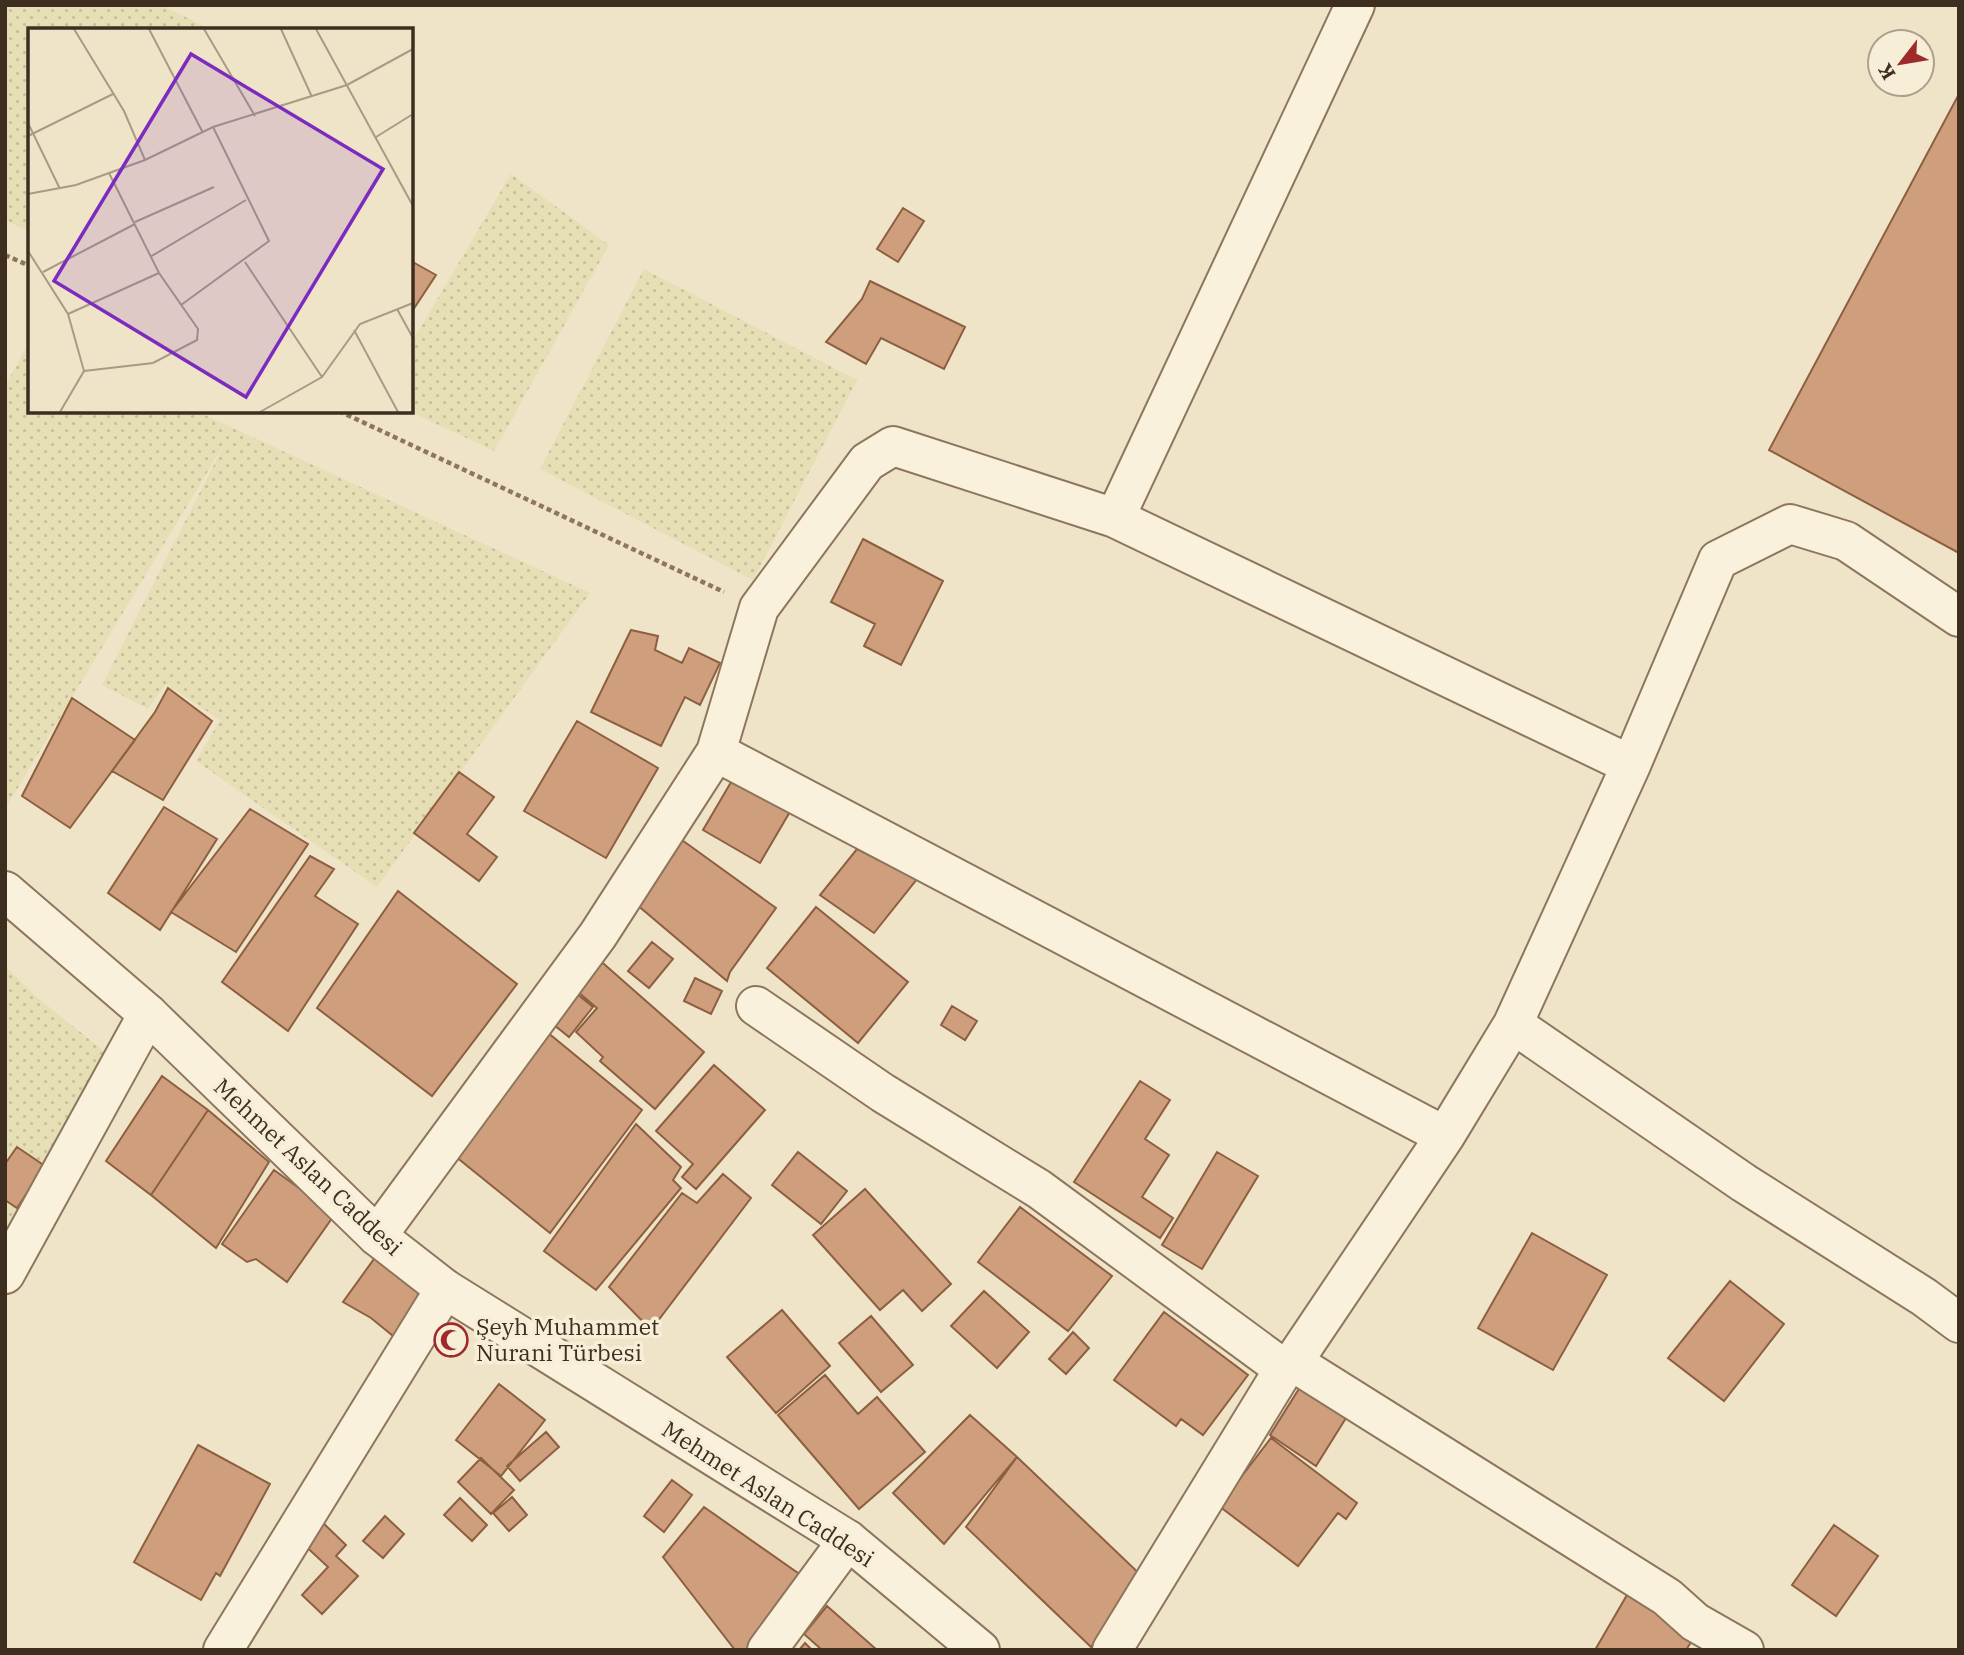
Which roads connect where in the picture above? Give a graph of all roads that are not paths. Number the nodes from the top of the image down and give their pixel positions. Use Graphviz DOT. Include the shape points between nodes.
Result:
graph roads {
  1 [pos="1356,5"];
  2 [pos="1115,518"];
  3 [pos="1959,617"];
  4 [pos="716,752"];
  5 [pos="1631,765"];
  6 [pos="5,891"];
  7 [pos="756,1006"];
  8 [pos="148,1013"];
  9 [pos="1513,1024"];
  10 [pos="1445,1136"];
  11 [pos="377,1236"];
  12 [pos="5,1274"];
  13 [pos="445,1289"];
  14 [pos="1959,1323"];
  15 [pos="1288,1366"];
  16 [pos="848,1541"];
  17 [pos="223,1650"];
  18 [pos="767,1650"];
  19 [pos="979,1650"];
  20 [pos="1112,1650"];
  21 [pos="1744,1650"];
  1 -- 2 [label="street"];
  2 -- 4 [label="street" via="893,446 867,462 759,608"];
  2 -- 5 [label="street"];
  3 -- 5 [label="street" via="1846,541 1790,524 1718,560"];
  4 -- 10 [label="street"];
  4 -- 11 [label="street" via="598,935"];
  5 -- 9 [label="street"];
  6 -- 8 [label="street, Mehmet Aslan Caddesi"];
  7 -- 15 [label="street" via="883,1093 1039,1189"];
  8 -- 11 [label="street, Mehmet Aslan Caddesi"];
  8 -- 12 [label="street"];
  9 -- 10 [label="street"];
  9 -- 14 [label="street"];
  10 -- 15 [label="street"];
  11 -- 13 [label="street, Mehmet Aslan Caddesi"];
  13 -- 16 [label="street, Mehmet Aslan Caddesi"];
  13 -- 17 [label="street"];
  15 -- 20 [label="street"];
  15 -- 21 [label="street" via="1667,1597 1695,1622"];
  16 -- 18 [label="street"];
  16 -- 19 [label="street, Mehmet Aslan Caddesi"];
}
